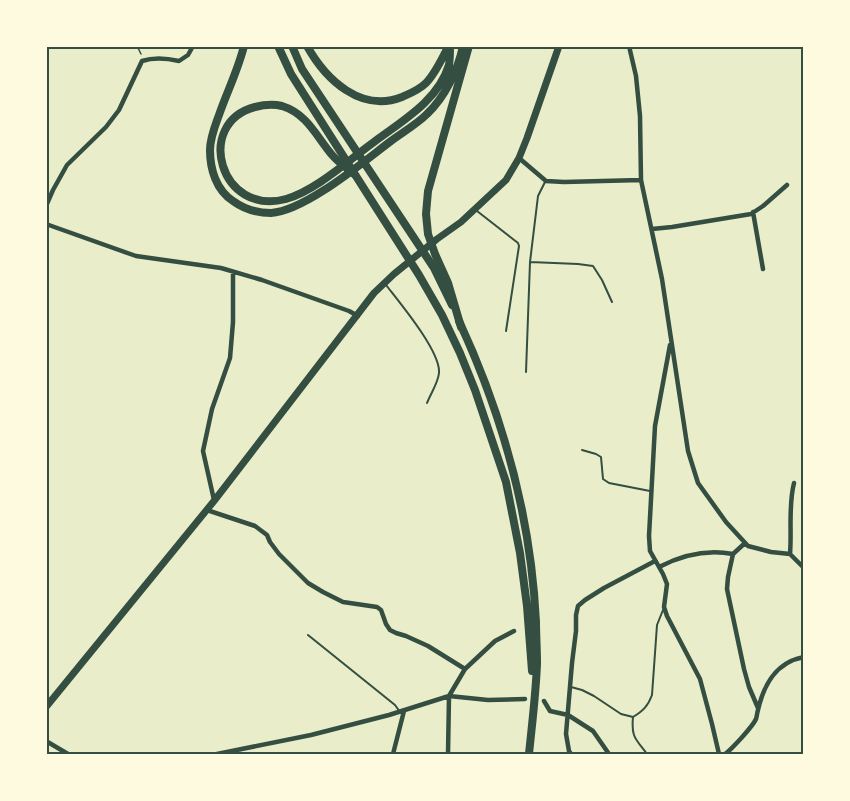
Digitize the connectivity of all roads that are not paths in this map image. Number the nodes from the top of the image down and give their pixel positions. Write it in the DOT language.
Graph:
graph roads {
  1 [pos="193,46"];
  2 [pos="244,46"];
  3 [pos="278,46"];
  4 [pos="292,46"];
  5 [pos="308,46"];
  6 [pos="449,46"];
  7 [pos="463,46"];
  8 [pos="468,46"];
  9 [pos="559,46"];
  10 [pos="629,46"];
  11 [pos="380,143"];
  12 [pos="519,158"];
  13 [pos="354,174"];
  14 [pos="641,180"];
  15 [pos="546,181"];
  16 [pos="787,185"];
  17 [pos="46,206"];
  18 [pos="475,210"];
  19 [pos="753,212"];
  20 [pos="46,224"];
  21 [pos="652,229"];
  22 [pos="530,262"];
  23 [pos="763,269"];
  24 [pos="233,272"];
  25 [pos="385,283"];
  26 [pos="612,302"];
  27 [pos="358,316"];
  28 [pos="462,327"];
  29 [pos="506,331"];
  30 [pos="671,341"];
  31 [pos="526,372"];
  32 [pos="427,403"];
  33 [pos="582,450"];
  34 [pos="794,483"];
  35 [pos="652,491"];
  36 [pos="214,501"];
  37 [pos="207,510"];
  38 [pos="745,543"];
  39 [pos="733,554"];
  40 [pos="790,554"];
  41 [pos="655,561"];
  42 [pos="658,567"];
  43 [pos="804,568"];
  44 [pos="664,607"];
  45 [pos="514,631"];
  46 [pos="308,635"];
  47 [pos="804,657"];
  48 [pos="465,669"];
  49 [pos="570,687"];
  50 [pos="449,696"];
  51 [pos="525,699"];
  52 [pos="544,701"];
  53 [pos="46,707"];
  54 [pos="758,708"];
  55 [pos="402,711"];
  56 [pos="568,715"];
  57 [pos="633,717"];
  58 [pos="532,721"];
  59 [pos="46,741"];
  60 [pos="68,754"];
  61 [pos="217,754"];
  62 [pos="393,754"];
  63 [pos="448,754"];
  64 [pos="529,754"];
  65 [pos="571,754"];
  66 [pos="609,754"];
  67 [pos="646,754"];
  68 [pos="719,754"];
  69 [pos="725,754"];
  1 -- 17 [label="street"];
  2 -- 11 [label="highway"];
  3 -- 13 [label="main road"];
  4 -- 28 [label="main road"];
  5 -- 6 [label="highway"];
  6 -- 11 [label="highway"];
  7 -- 11 [label="highway"];
  8 -- 28 [label="highway"];
  9 -- 12 [label="main road"];
  10 -- 14 [label="street"];
  11 -- 13 [label="highway"];
  12 -- 15 [label="street"];
  12 -- 18 [label="main road"];
  13 -- 58 [label="main road"];
  14 -- 15 [label="street"];
  14 -- 21 [label="street"];
  15 -- 22 [label="lane"];
  16 -- 19 [label="street"];
  18 -- 25 [label="main road"];
  18 -- 29 [label="lane"];
  19 -- 21 [label="street"];
  19 -- 23 [label="street"];
  20 -- 24 [label="street"];
  21 -- 30 [label="street"];
  22 -- 26 [label="lane"];
  22 -- 31 [label="lane"];
  24 -- 27 [label="street"];
  24 -- 36 [label="street"];
  25 -- 27 [label="main road"];
  25 -- 32 [label="lane"];
  27 -- 36 [label="main road"];
  28 -- 58 [label="main road"];
  30 -- 35 [label="street"];
  30 -- 38 [label="street"];
  33 -- 35 [label="lane"];
  34 -- 40 [label="street"];
  35 -- 41 [label="street"];
  36 -- 37 [label="main road"];
  37 -- 48 [label="street"];
  37 -- 53 [label="main road"];
  38 -- 39 [label="street"];
  38 -- 40 [label="street"];
  39 -- 42 [label="street"];
  39 -- 54 [label="street"];
  40 -- 43 [label="street"];
  41 -- 42 [label="street"];
  41 -- 49 [label="street"];
  42 -- 44 [label="street"];
  44 -- 57 [label="lane"];
  44 -- 68 [label="street"];
  45 -- 48 [label="street"];
  46 -- 55 [label="lane"];
  47 -- 54 [label="street"];
  48 -- 50 [label="street"];
  49 -- 56 [label="street"];
  49 -- 57 [label="lane"];
  50 -- 51 [label="street"];
  50 -- 55 [label="street"];
  50 -- 63 [label="street"];
  52 -- 56 [label="street"];
  54 -- 69 [label="street"];
  55 -- 61 [label="street"];
  55 -- 62 [label="street"];
  56 -- 65 [label="street"];
  56 -- 66 [label="street"];
  57 -- 67 [label="lane"];
  58 -- 64 [label="main road"];
  59 -- 60 [label="street"];
}
